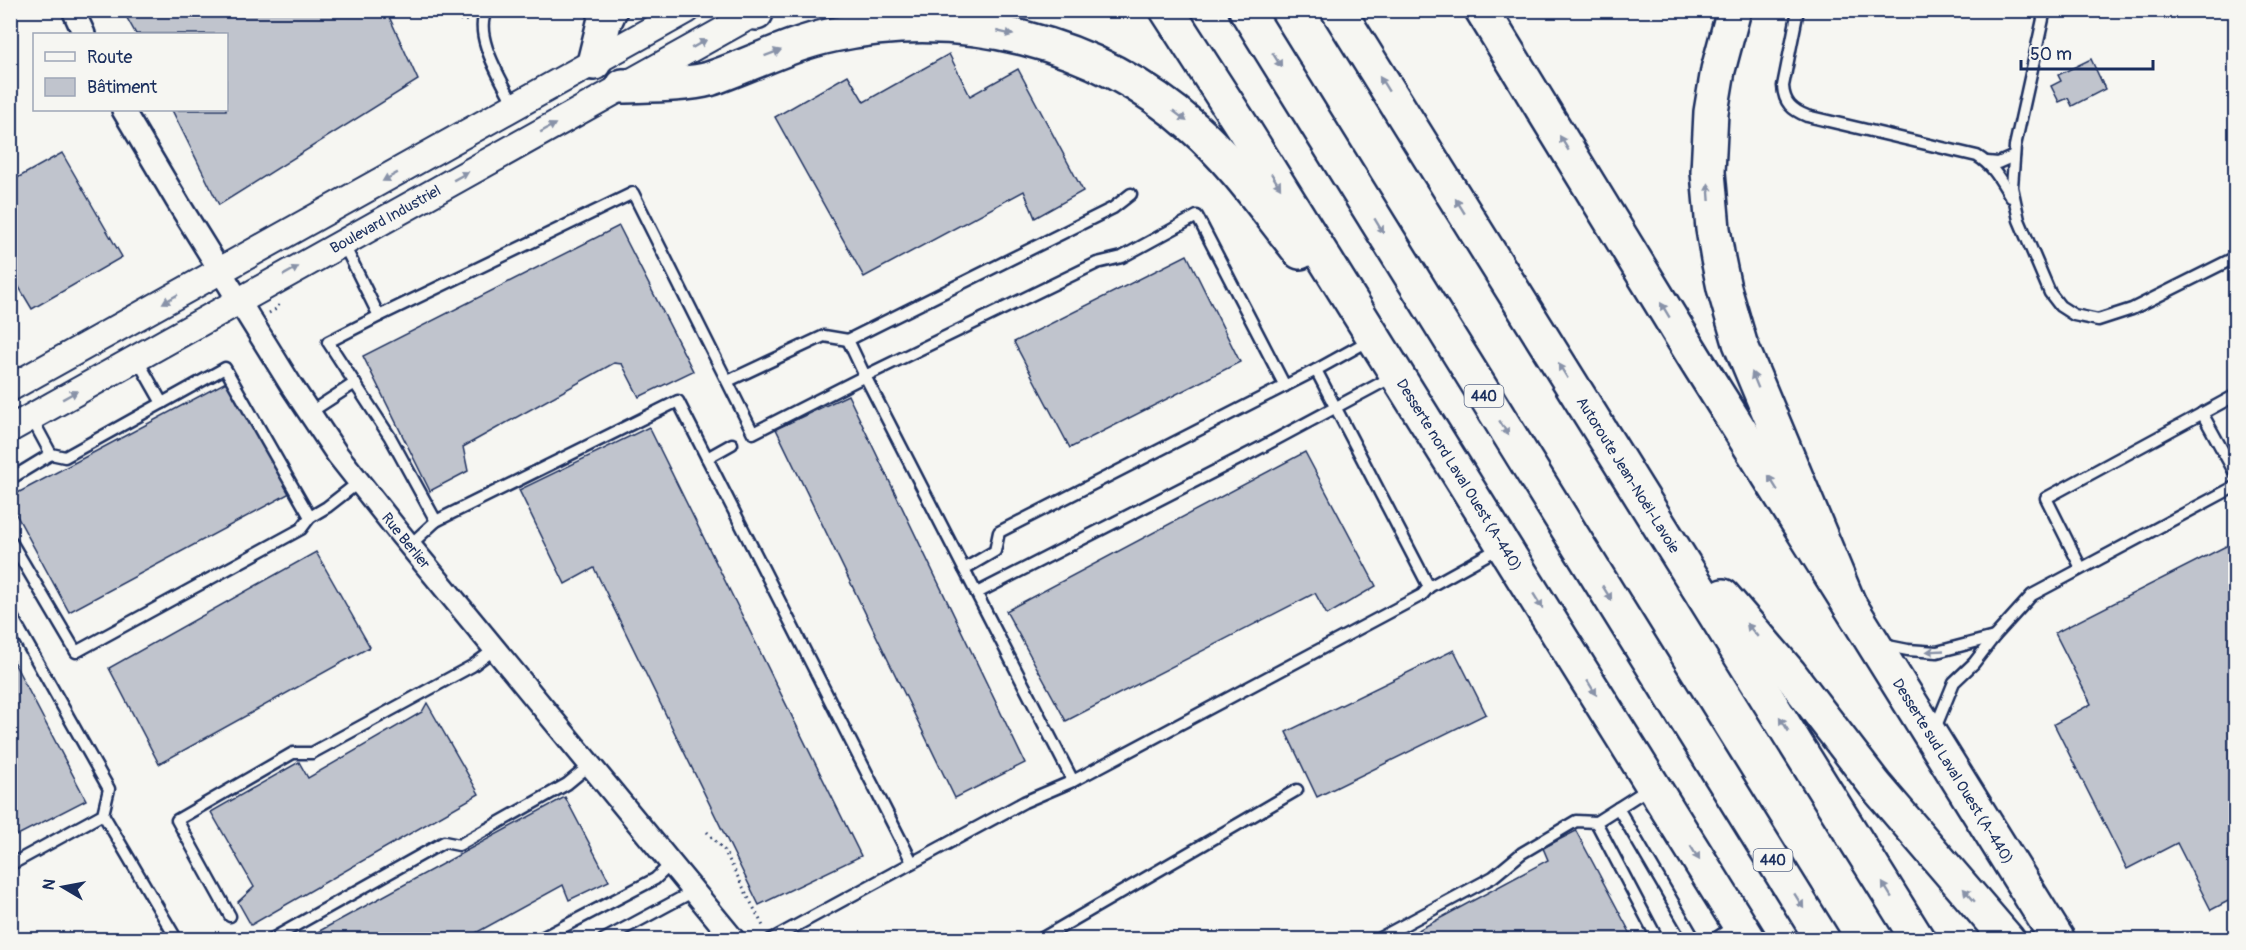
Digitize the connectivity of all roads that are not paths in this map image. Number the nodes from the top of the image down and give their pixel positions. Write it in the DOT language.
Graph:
graph roads {
  1 [pos="73,10"];
  2 [pos="487,10"];
  3 [pos="610,10"];
  4 [pos="687,10"];
  5 [pos="1167,10"];
  6 [pos="1246,10"];
  7 [pos="1338,10"];
  8 [pos="1482,10"];
  9 [pos="1734,10"];
  10 [pos="1798,10"];
  11 [pos="2045,10"];
  12 [pos="756,11"];
  13 [pos="84,33"];
  14 [pos="594,63"];
  15 [pos="623,86"];
  16 [pos="515,107"];
  17 [pos="124,111"];
  18 [pos="2014,156"];
  19 [pos="1987,162"];
  20 [pos="1131,194"];
  21 [pos="2014,203"];
  22 [pos="343,242"];
  23 [pos="2235,257"];
  24 [pos="221,271"];
  25 [pos="241,301"];
  26 [pos="379,316"];
  27 [pos="848,340"];
  28 [pos="1382,352"];
  29 [pos="136,358"];
  30 [pos="1316,370"];
  31 [pos="866,376"];
  32 [pos="728,381"];
  33 [pos="355,383"];
  34 [pos="1286,386"];
  35 [pos="10,388"];
  36 [pos="2235,395"];
  37 [pos="162,403"];
  38 [pos="1335,408"];
  39 [pos="309,413"];
  40 [pos="2202,413"];
  41 [pos="21,423"];
  42 [pos="732,444"];
  43 [pos="51,454"];
  44 [pos="707,458"];
  45 [pos="2235,475"];
  46 [pos="10,479"];
  47 [pos="359,482"];
  48 [pos="2235,486"];
  49 [pos="1650,510"];
  50 [pos="310,517"];
  51 [pos="436,521"];
  52 [pos="10,540"];
  53 [pos="410,545"];
  54 [pos="1504,546"];
  55 [pos="2081,568"];
  56 [pos="964,569"];
  57 [pos="1429,587"];
  58 [pos="977,593"];
  59 [pos="1849,604"];
  60 [pos="10,613"];
  61 [pos="1994,637"];
  62 [pos="1874,644"];
  63 [pos="495,649"];
  64 [pos="1932,737"];
  65 [pos="590,765"];
  66 [pos="1072,782"];
  67 [pos="1653,786"];
  68 [pos="1297,790"];
  69 [pos="1618,808"];
  70 [pos="103,814"];
  71 [pos="1596,822"];
  72 [pos="912,862"];
  73 [pos="671,864"];
  74 [pos="10,865"];
  75 [pos="694,891"];
  76 [pos="230,916"];
  77 [pos="1734,934"];
  78 [pos="2235,935"];
  79 [pos="177,939"];
  80 [pos="270,939"];
  81 [pos="538,939"];
  82 [pos="603,939"];
  83 [pos="734,939"];
  84 [pos="770,939"];
  85 [pos="1039,939"];
  86 [pos="1376,939"];
  87 [pos="1658,939"];
  88 [pos="1695,939"];
  89 [pos="1823,939"];
  90 [pos="1918,939"];
  91 [pos="2008,939"];
  92 [pos="2058,939"];
  93 [pos="2227,939"];
  1 -- 13 [label="street"];
  2 -- 16 [label="lane"];
  3 -- 14 [label="main road"];
  4 -- 14 [label="street"];
  5 -- 28 [label="main road, Desserte nord Laval Ouest (A-440), one-way"];
  6 -- 89 [label="main road, 440, one-way"];
  49 -- 7 [label="main road, Autoroute Jean-Noël-Lavoie, one-way"];
  59 -- 8 [label="main road, one-way"];
  59 -- 9 [label="main road, one-way"];
  10 -- 19 [label="lane"];
  11 -- 18 [label="lane"];
  15 -- 12 [label="street, Boulevard Industriel, one-way"];
  14 -- 16 [label="street"];
  22 -- 15 [label="street, Boulevard Industriel, one-way"];
  15 -- 28 [label="main road, one-way"];
  16 -- 24 [label="street, one-way"];
  17 -- 24 [label="street, Rue Berlier"];
  18 -- 19 [label="lane"];
  18 -- 21 [label="lane"];
  19 -- 21 [label="lane"];
  20 -- 27 [label="lane"];
  21 -- 23 [label="lane"];
  25 -- 22 [label="street, Boulevard Industriel, one-way"];
  22 -- 26 [label="lane"];
  24 -- 25 [label="street, Rue Berlier"];
  24 -- 35 [label="street, one-way"];
  25 -- 29 [label="street, Boulevard Industriel"];
  25 -- 39 [label="street, Rue Berlier"];
  26 -- 32 [label="lane"];
  26 -- 33 [label="lane"];
  27 -- 31 [label="lane"];
  27 -- 32 [label="lane"];
  28 -- 30 [label="lane"];
  28 -- 38 [label="lane"];
  28 -- 54 [label="main road, Desserte nord Laval Ouest (A-440)"];
  29 -- 37 [label="lane"];
  41 -- 29 [label="street, Boulevard Industriel, one-way"];
  30 -- 34 [label="lane"];
  30 -- 38 [label="lane"];
  31 -- 32 [label="lane"];
  31 -- 34 [label="lane"];
  31 -- 56 [label="lane"];
  33 -- 39 [label="lane"];
  33 -- 51 [label="lane"];
  34 -- 56 [label="lane"];
  36 -- 40 [label="lane"];
  37 -- 43 [label="lane"];
  37 -- 50 [label="lane"];
  38 -- 57 [label="lane"];
  38 -- 58 [label="lane"];
  39 -- 47 [label="street, Rue Berlier"];
  40 -- 45 [label="lane"];
  40 -- 55 [label="lane"];
  41 -- 43 [label="lane"];
  42 -- 44 [label="lane"];
  43 -- 46 [label="lane"];
  44 -- 51 [label="lane"];
  44 -- 72 [label="lane"];
  47 -- 50 [label="lane"];
  47 -- 53 [label="street, Rue Berlier"];
  48 -- 55 [label="lane"];
  90 -- 49 [label="main road, Autoroute Jean-Noël-Lavoie, one-way"];
  91 -- 49 [label="main road, one-way"];
  50 -- 52 [label="lane"];
  51 -- 53 [label="lane"];
  53 -- 63 [label="street, Rue Berlier"];
  54 -- 57 [label="lane"];
  54 -- 67 [label="main road, Desserte nord Laval Ouest (A-440), one-way"];
  55 -- 61 [label="lane"];
  56 -- 58 [label="lane"];
  57 -- 66 [label="lane"];
  58 -- 66 [label="lane"];
  59 -- 62 [label="main road, Desserte sud Laval Ouest (A-440)"];
  60 -- 70 [label="lane"];
  61 -- 62 [label="lane, one-way"];
  61 -- 64 [label="lane"];
  62 -- 64 [label="main road, Desserte sud Laval Ouest (A-440)"];
  63 -- 65 [label="street, Rue Berlier"];
  63 -- 76 [label="lane"];
  64 -- 92 [label="main road, Desserte sud Laval Ouest (A-440)"];
  65 -- 73 [label="street, Rue Berlier"];
  65 -- 80 [label="lane"];
  66 -- 72 [label="lane"];
  67 -- 69 [label="lane"];
  67 -- 77 [label="main road, Desserte nord Laval Ouest (A-440), one-way"];
  68 -- 85 [label="lane"];
  69 -- 71 [label="lane"];
  69 -- 88 [label="lane"];
  70 -- 74 [label="lane"];
  70 -- 79 [label="lane"];
  71 -- 86 [label="lane"];
  71 -- 87 [label="lane"];
  72 -- 84 [label="lane"];
  73 -- 75 [label="street, Rue Berlier"];
  73 -- 81 [label="lane"];
  75 -- 82 [label="lane"];
  75 -- 83 [label="street, Rue Berlier"];
  78 -- 93 [label="lane"];
}
